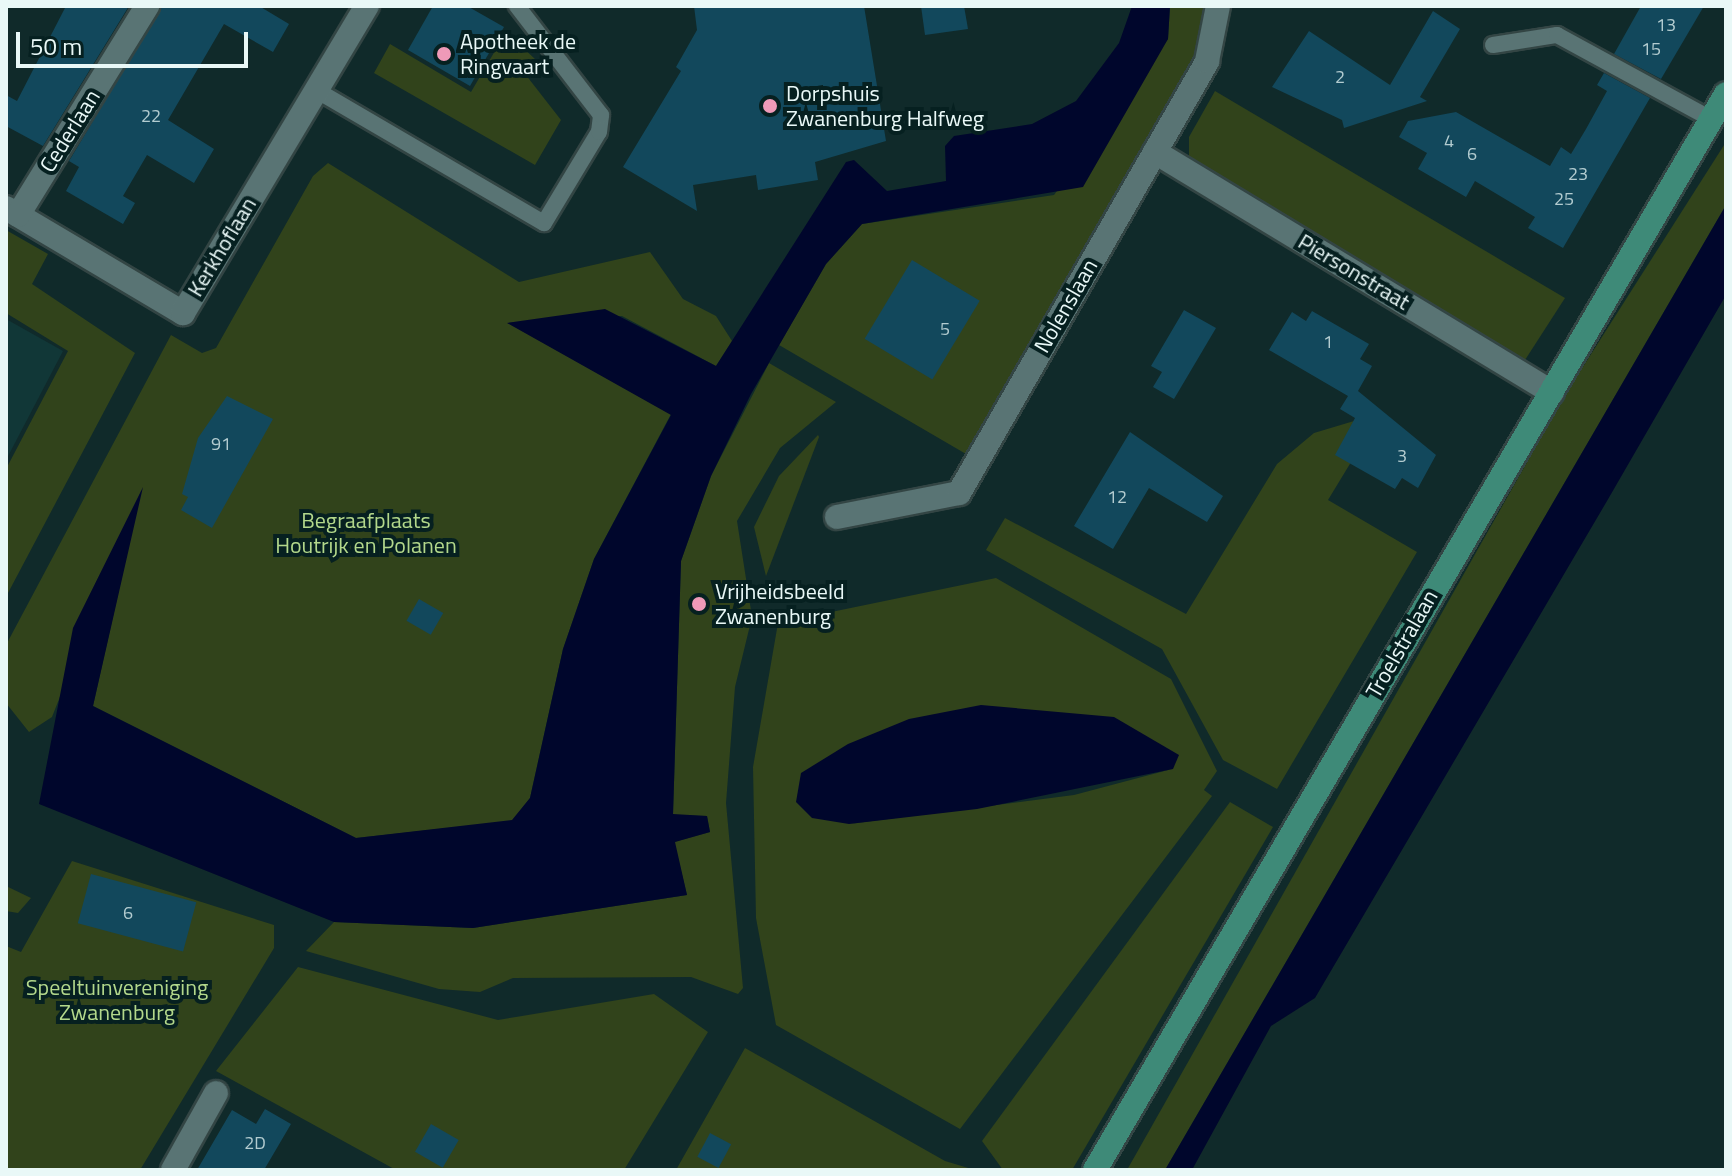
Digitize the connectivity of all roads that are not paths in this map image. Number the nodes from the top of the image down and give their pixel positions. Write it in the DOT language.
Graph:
graph roads {
  1 [pos="147,6"];
  2 [pos="367,6"];
  3 [pos="517,6"];
  4 [pos="1218,6"];
  5 [pos="1493,45"];
  6 [pos="316,90"];
  7 [pos="1726,94"];
  8 [pos="1711,119"];
  9 [pos="1155,152"];
  10 [pos="12,211"];
  11 [pos="1552,392"];
  12 [pos="837,517"];
  13 [pos="216,1093"];
  14 [pos="173,1170"];
  15 [pos="1095,1170"];
  1 -- 10 [label="street, Cederlaan"];
  2 -- 6 [label="street, Kerkhoflaan"];
  3 -- 6 [label="lane"];
  4 -- 9 [label="street, Nolenslaan"];
  5 -- 8 [label="lane"];
  6 -- 10 [label="street, Kerkhoflaan"];
  7 -- 8 [label="street, Troelstralaan"];
  8 -- 11 [label="street, Troelstralaan"];
  9 -- 11 [label="street, Piersonstraat"];
  9 -- 12 [label="street, Nolenslaan"];
  11 -- 15 [label="street, Troelstralaan"];
  13 -- 14 [label="street"];
}
